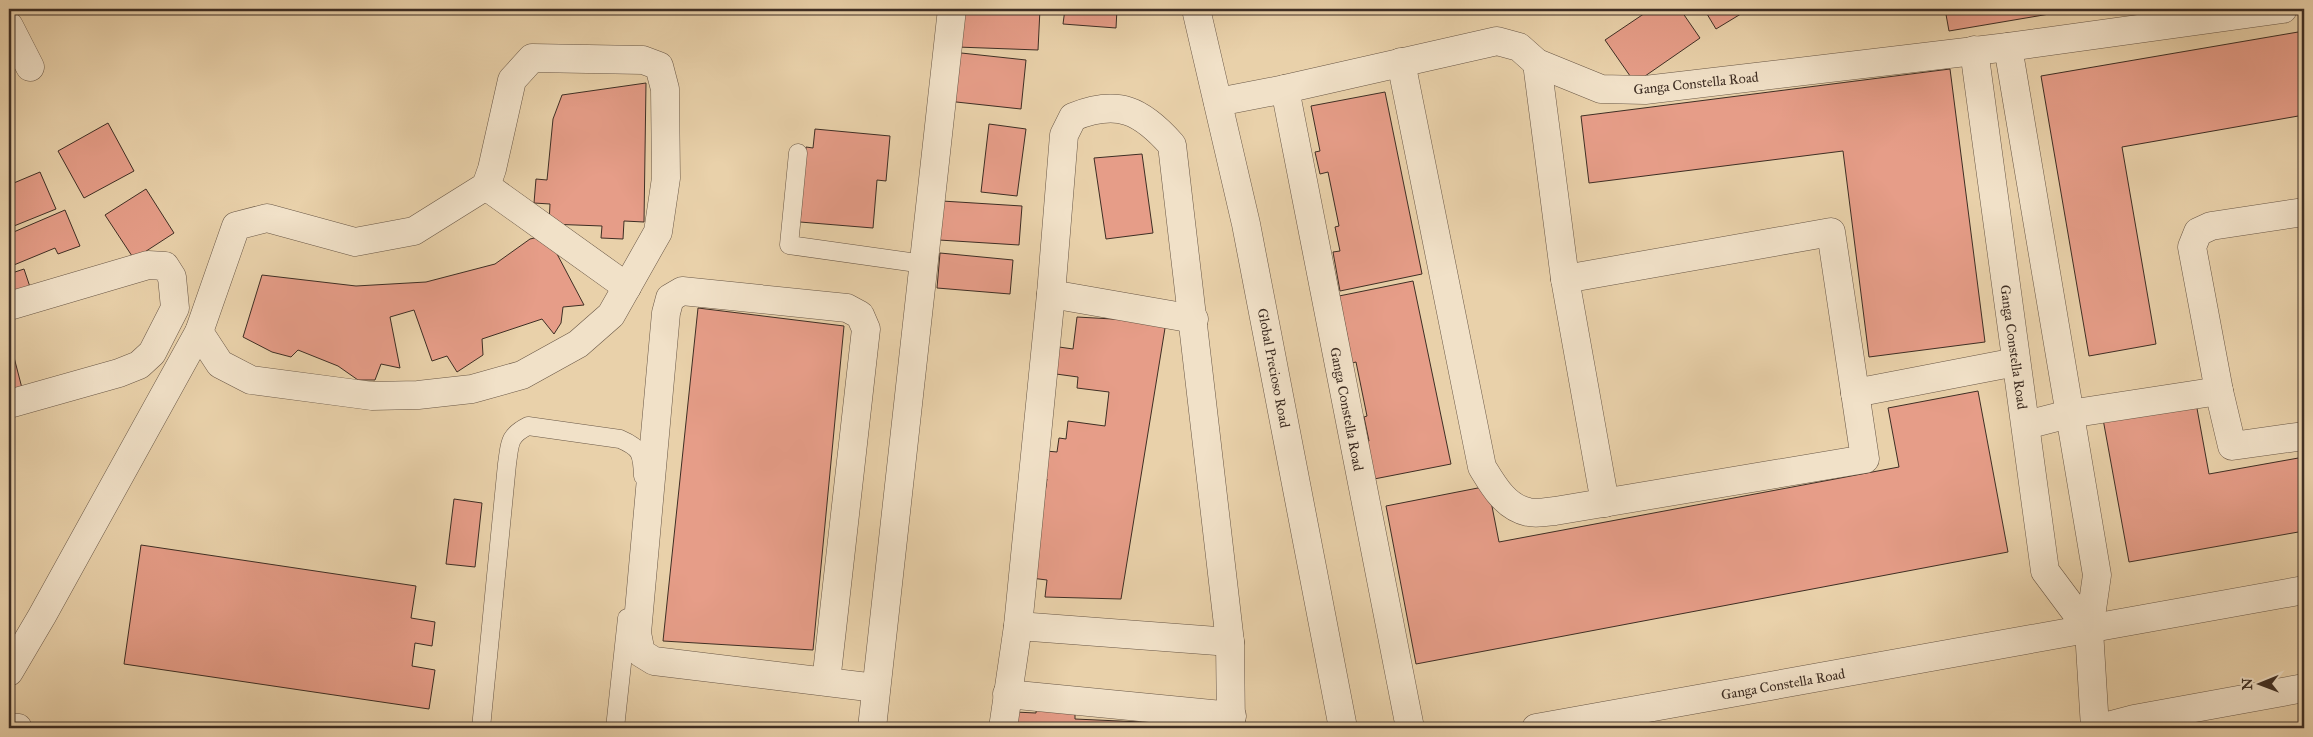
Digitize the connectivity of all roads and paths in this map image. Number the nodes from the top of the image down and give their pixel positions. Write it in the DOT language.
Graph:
graph roads {
  1 [pos="952,9"];
  2 [pos="1196,9"];
  3 [pos="2283,9"];
  4 [pos="9,26"];
  5 [pos="2008,47"];
  6 [pos="1974,50"];
  7 [pos="1401,62"];
  8 [pos="1538,63"];
  9 [pos="30,67"];
  10 [pos="1285,89"];
  11 [pos="1218,102"];
  12 [pos="798,153"];
  13 [pos="486,186"];
  14 [pos="2304,212"];
  15 [pos="924,264"];
  16 [pos="1565,279"];
  17 [pos="627,287"];
  18 [pos="1051,294"];
  19 [pos="9,306"];
  20 [pos="1194,319"];
  21 [pos="199,332"];
  22 [pos="2016,362"];
  23 [pos="2219,391"];
  24 [pos="1855,392"];
  25 [pos="9,404"];
  26 [pos="2070,414"];
  27 [pos="2026,425"];
  28 [pos="2304,436"];
  29 [pos="1605,502"];
  30 [pos="2304,590"];
  31 [pos="1018,626"];
  32 [pos="2089,630"];
  33 [pos="1230,642"];
  34 [pos="9,672"];
  35 [pos="826,682"];
  36 [pos="876,688"];
  37 [pos="2304,688"];
  38 [pos="1007,694"];
  39 [pos="1232,722"];
  40 [pos="9,726"];
  41 [pos="18,728"];
  42 [pos="481,728"];
  43 [pos="615,728"];
  44 [pos="872,728"];
  45 [pos="1003,728"];
  46 [pos="1343,728"];
  47 [pos="1410,728"];
  48 [pos="1536,728"];
  49 [pos="2095,728"];
  50 [pos="2100,728"];
  1 -- 15 [label="street"];
  2 -- 11 [label="street, Global Precioso Road"];
  3 -- 5 [label="street, Ganga Constella Road"];
  4 -- 9 [label="street"];
  5 -- 6 [label="street, Ganga Constella Road"];
  5 -- 26 [label="street"];
  6 -- 8 [label="street, Ganga Constella Road"];
  6 -- 22 [label="street, Ganga Constella Road"];
  7 -- 8 [label="street, Ganga Constella Road"];
  7 -- 10 [label="street, Ganga Constella Road"];
  7 -- 29 [label="street"];
  8 -- 16 [label="street"];
  10 -- 11 [label="street, Ganga Constella Road"];
  10 -- 47 [label="street, Ganga Constella Road"];
  11 -- 46 [label="street, Global Precioso Road"];
  12 -- 15 [label="lane"];
  13 -- 17 [label="street"];
  13 -- 17 [label="street"];
  13 -- 21 [label="street"];
  14 -- 23 [label="street"];
  15 -- 36 [label="street"];
  16 -- 24 [label="street"];
  16 -- 29 [label="street"];
  17 -- 21 [label="street"];
  18 -- 20 [label="street"];
  18 -- 20 [label="street"];
  18 -- 31 [label="street"];
  19 -- 25 [label="street"];
  20 -- 33 [label="street"];
  21 -- 34 [label="street"];
  22 -- 24 [label="street"];
  22 -- 27 [label="street, Ganga Constella Road"];
  23 -- 26 [label="street"];
  23 -- 28 [label="street"];
  24 -- 29 [label="street"];
  26 -- 27 [label="street"];
  26 -- 32 [label="street"];
  27 -- 32 [label="street, Ganga Constella Road"];
  30 -- 32 [label="street, Ganga Constella Road"];
  31 -- 33 [label="street"];
  31 -- 38 [label="street"];
  32 -- 48 [label="street, Ganga Constella Road"];
  32 -- 49 [label="street"];
  33 -- 39 [label="street"];
  35 -- 35 [label="street"];
  35 -- 36 [label="street"];
  36 -- 44 [label="street"];
  37 -- 50 [label="street"];
  38 -- 39 [label="street"];
  38 -- 45 [label="street"];
  40 -- 41 [label="street"];
  42 -- 43 [label="lane"];
}
